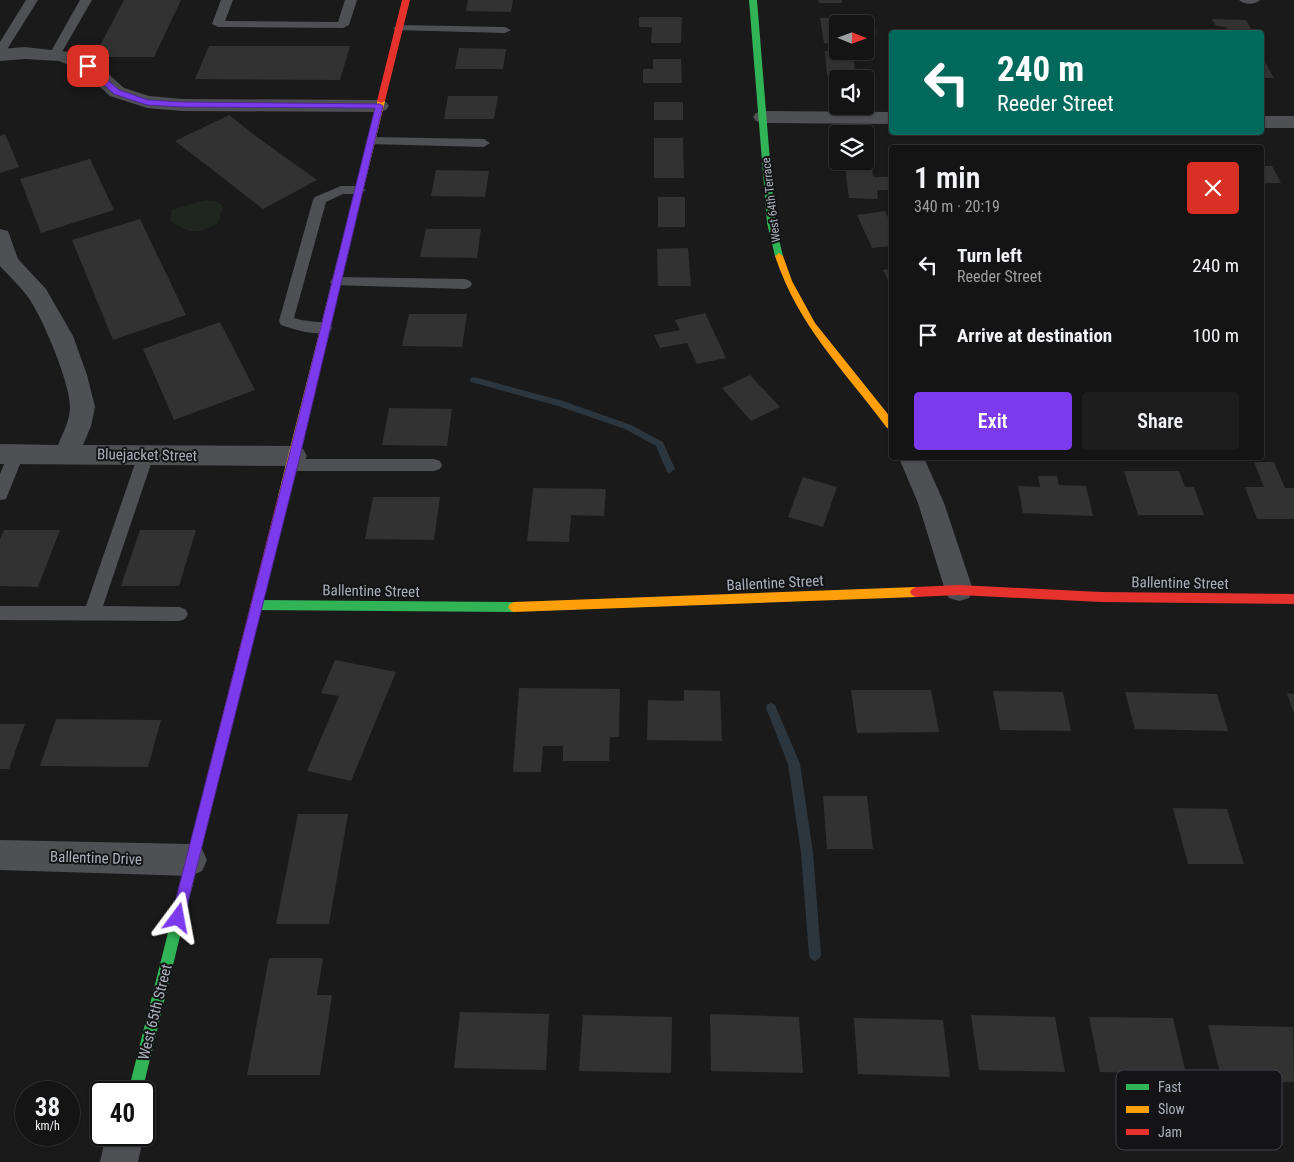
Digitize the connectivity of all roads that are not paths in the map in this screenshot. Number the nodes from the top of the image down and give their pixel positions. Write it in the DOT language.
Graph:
graph roads {
  1 [pos="32,0"];
  2 [pos="86,0"];
  3 [pos="227,0"];
  4 [pos="351,0"];
  5 [pos="406,0"];
  6 [pos="753,0"];
  7 [pos="1245,0"];
  8 [pos="1254,0"];
  9 [pos="399,28"];
  10 [pos="505,30"];
  11 [pos="0,51"];
  12 [pos="0,55"];
  13 [pos="55,55"];
  14 [pos="380,106"];
  15 [pos="763,117"];
  16 [pos="889,118"];
  17 [pos="1264,122"];
  18 [pos="1294,122"];
  19 [pos="372,141"];
  20 [pos="484,142"];
  21 [pos="360,190"];
  22 [pos="0,236"];
  23 [pos="337,282"];
  24 [pos="465,284"];
  25 [pos="325,328"];
  26 [pos="889,422"];
  27 [pos="8,454"];
  28 [pos="66,454"];
  29 [pos="146,455"];
  30 [pos="912,460"];
  31 [pos="293,461"];
  32 [pos="434,465"];
  33 [pos="0,494"];
  34 [pos="959,590"];
  35 [pos="1294,599"];
  36 [pos="256,605"];
  37 [pos="0,613"];
  38 [pos="92,613"];
  39 [pos="180,614"];
  40 [pos="0,855"];
  41 [pos="192,860"];
  42 [pos="138,1081"];
  43 [pos="123,1146"];
  44 [pos="119,1162"];
  1 -- 11 [label="lane"];
  2 -- 13 [label="lane"];
  3 -- 4 [label="lane"];
  5 -- 9 [label="street, West 65th Street"];
  6 -- 15 [label="street, West 64th Terrace"];
  7 -- 8 [label="lane"];
  9 -- 10 [label="lane"];
  9 -- 14 [label="street, West 65th Street"];
  12 -- 13 [label="street"];
  13 -- 14 [label="street"];
  14 -- 19 [label="street, West 65th Street"];
  15 -- 16 [label="street"];
  15 -- 26 [label="street, West 64th Terrace"];
  17 -- 18 [label="street"];
  19 -- 20 [label="lane"];
  19 -- 21 [label="street, West 65th Street"];
  21 -- 23 [label="street, West 65th Street"];
  21 -- 25 [label="lane"];
  22 -- 28 [label="street"];
  23 -- 24 [label="lane"];
  23 -- 25 [label="street, West 65th Street"];
  25 -- 31 [label="street, West 65th Street"];
  27 -- 28 [label="street, Bluejacket Street"];
  27 -- 33 [label="lane"];
  28 -- 29 [label="street, Bluejacket Street"];
  29 -- 31 [label="street, Bluejacket Street"];
  29 -- 38 [label="lane"];
  30 -- 34 [label="street"];
  31 -- 32 [label="lane"];
  31 -- 36 [label="street, West 65th Street"];
  34 -- 35 [label="street, Ballentine Street"];
  34 -- 36 [label="street, Ballentine Street"];
  36 -- 41 [label="street, West 65th Street"];
  37 -- 38 [label="lane"];
  38 -- 39 [label="lane"];
  40 -- 41 [label="street, Ballentine Drive"];
  41 -- 42 [label="street, West 65th Street"];
  43 -- 44 [label="street"];
}
